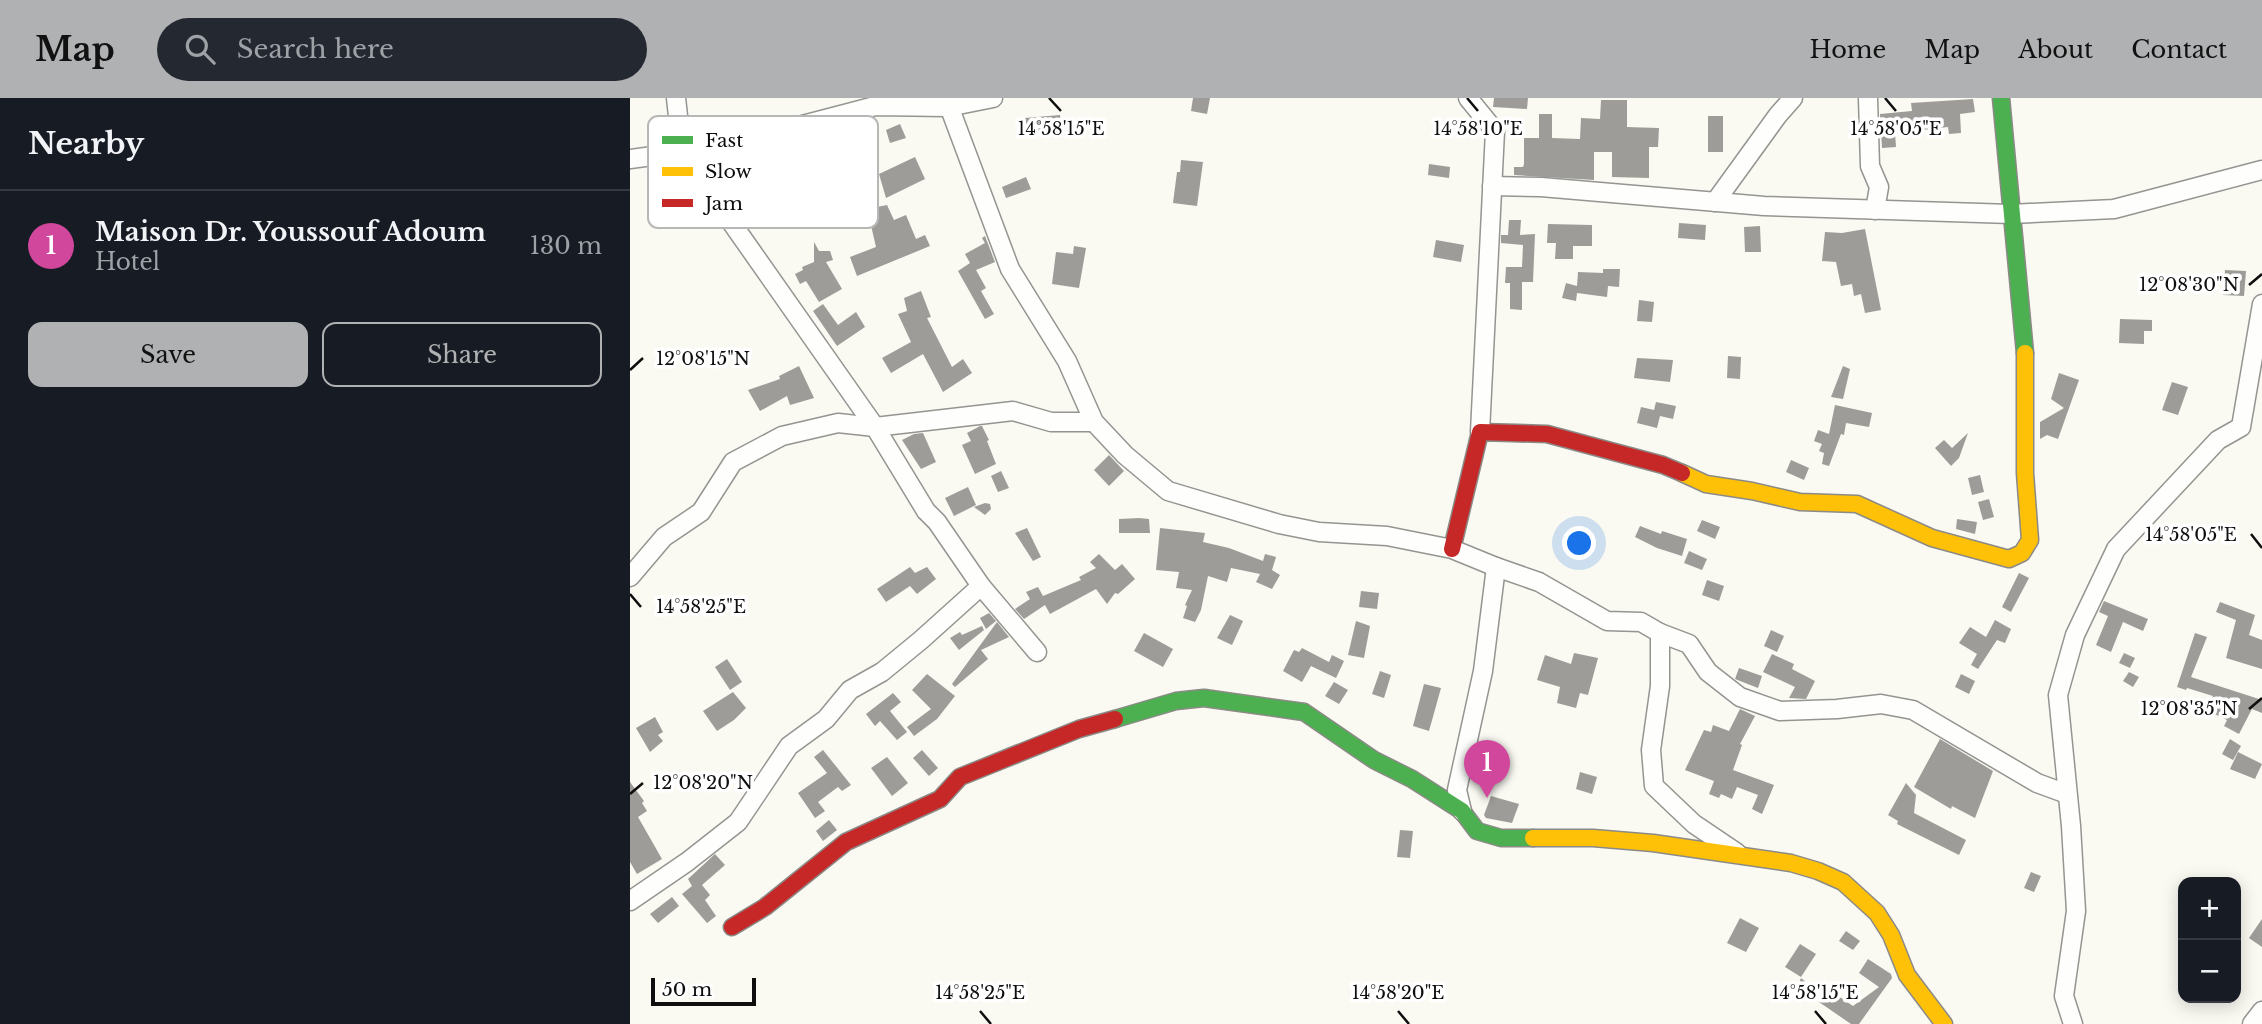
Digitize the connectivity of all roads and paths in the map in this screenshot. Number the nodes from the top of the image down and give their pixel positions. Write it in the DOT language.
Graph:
graph roads {
  1 [pos="676,98"];
  2 [pos="993,98"];
  3 [pos="1468,98"];
  4 [pos="1793,98"];
  5 [pos="1868,98"];
  6 [pos="2001,98"];
  7 [pos="947,102"];
  8 [pos="678,116"];
  9 [pos="837,116"];
  10 [pos="648,157"];
  11 [pos="630,159"];
  12 [pos="2262,170"];
  13 [pos="1492,186"];
  14 [pos="1715,202"];
  15 [pos="1875,210"];
  16 [pos="2011,214"];
  17 [pos="735,228"];
  18 [pos="2262,304"];
  19 [pos="1094,422"];
  20 [pos="875,427"];
  21 [pos="1480,432"];
  22 [pos="1452,549"];
  23 [pos="1496,568"];
  24 [pos="630,577"];
  25 [pos="981,586"];
  26 [pos="1660,633"];
  27 [pos="1037,652"];
  28 [pos="2067,794"];
  29 [pos="1462,811"];
  30 [pos="1740,855"];
  31 [pos="630,901"];
  32 [pos="732,927"];
  33 [pos="2262,1011"];
  34 [pos="1944,1024"];
  35 [pos="2073,1024"];
  36 [pos="2252,1024"];
  1 -- 8 [label="street"];
  2 -- 7 [label="street"];
  3 -- 13 [label="street"];
  4 -- 14 [label="street"];
  5 -- 15 [label="street"];
  6 -- 16 [label="street"];
  7 -- 9 [label="street"];
  7 -- 19 [label="street"];
  10 -- 11 [label="street"];
  12 -- 16 [label="street"];
  13 -- 14 [label="street"];
  13 -- 21 [label="street"];
  14 -- 15 [label="street"];
  15 -- 16 [label="street"];
  16 -- 21 [label="street"];
  17 -- 20 [label="street"];
  18 -- 28 [label="street"];
  19 -- 20 [label="street"];
  19 -- 22 [label="street"];
  20 -- 24 [label="street"];
  20 -- 25 [label="street"];
  21 -- 22 [label="street"];
  22 -- 23 [label="street"];
  23 -- 26 [label="street"];
  23 -- 29 [label="street"];
  25 -- 27 [label="street"];
  25 -- 31 [label="street"];
  26 -- 28 [label="street"];
  26 -- 30 [label="street"];
  28 -- 35 [label="street"];
  29 -- 30 [label="street"];
  29 -- 32 [label="street"];
  30 -- 34 [label="street"];
  33 -- 36 [label="street"];
}
